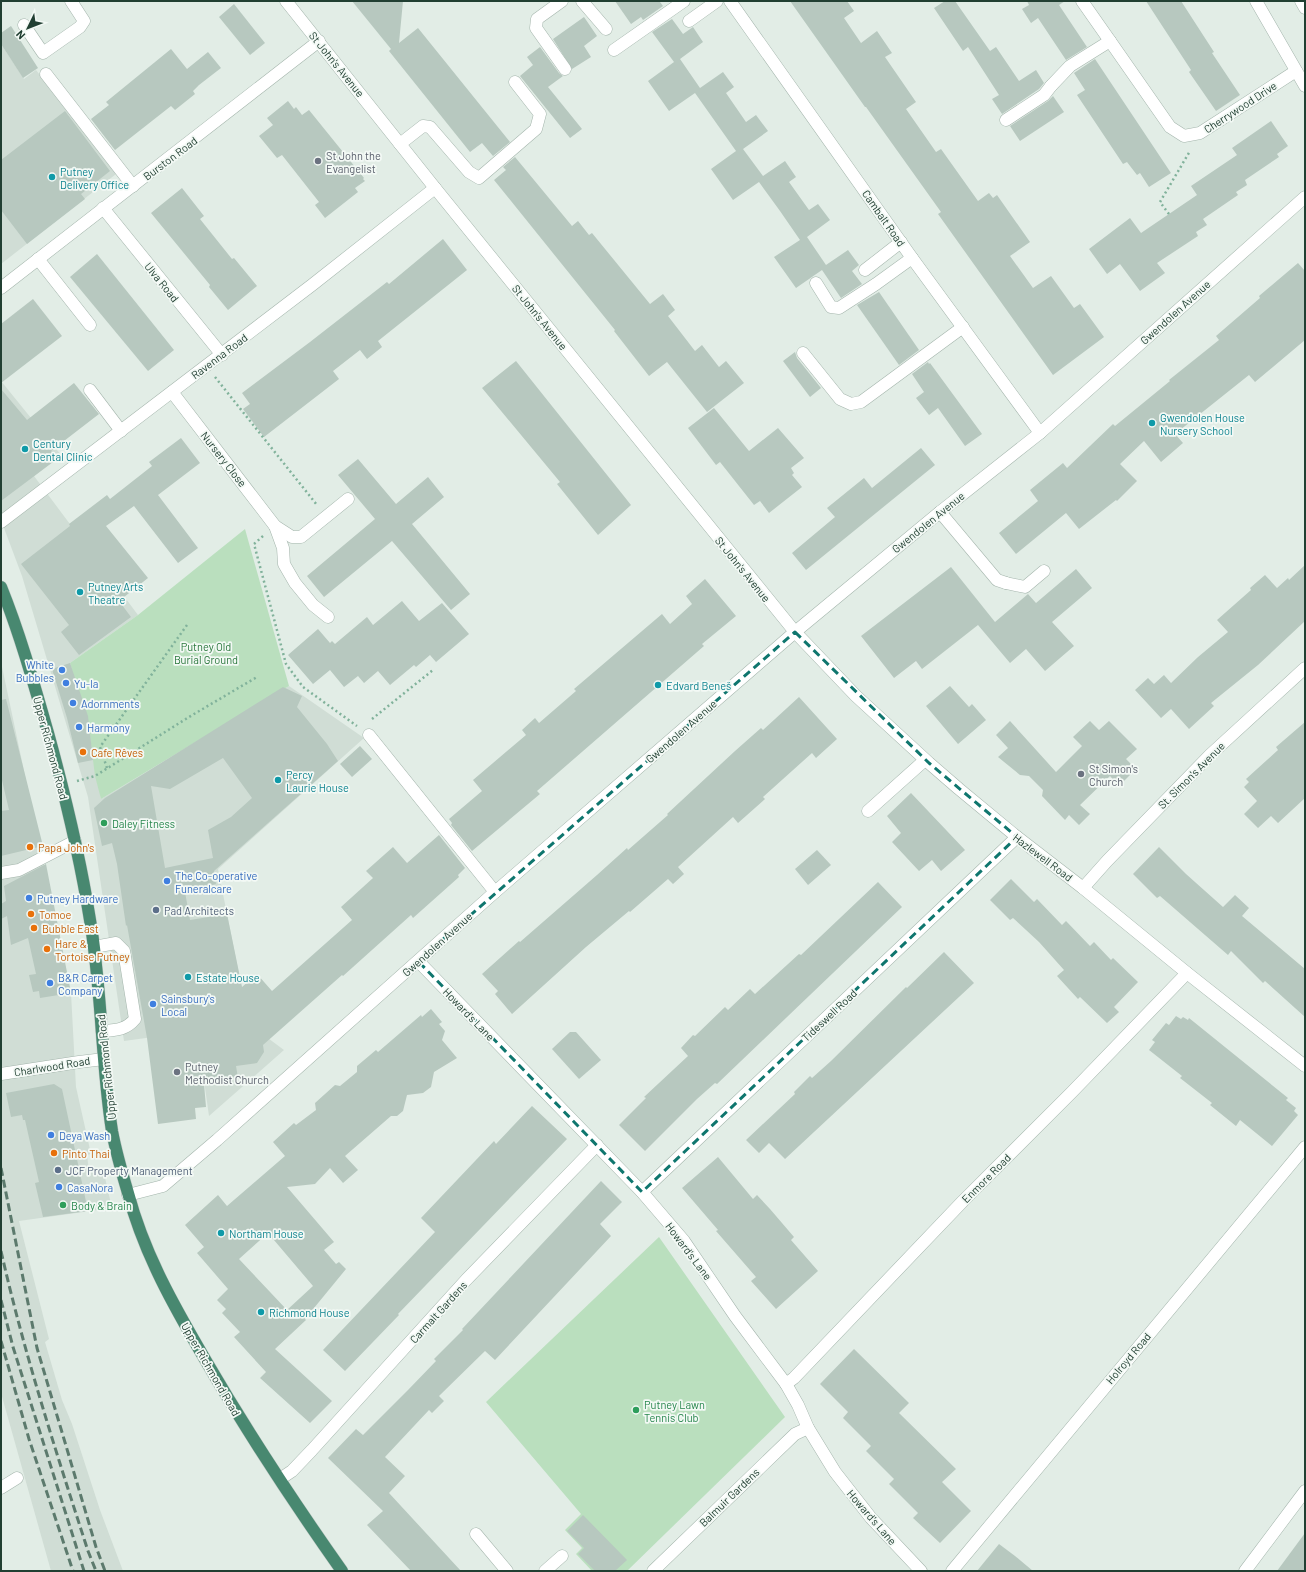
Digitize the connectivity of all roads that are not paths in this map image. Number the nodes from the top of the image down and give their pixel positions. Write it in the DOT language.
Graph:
graph roads {
  1 [pos="71,1"];
  2 [pos="286,1"];
  3 [pos="562,1"];
  4 [pos="582,1"];
  5 [pos="684,1"];
  6 [pos="717,1"];
  7 [pos="731,1"];
  8 [pos="1082,1"];
  9 [pos="1256,1"];
  10 [pos="1301,1"];
  11 [pos="1305,8"];
  12 [pos="690,21"];
  13 [pos="24,25"];
  14 [pos="606,29"];
  15 [pos="319,41"];
  16 [pos="1110,41"];
  17 [pos="614,50"];
  18 [pos="565,69"];
  19 [pos="1296,71"];
  20 [pos="46,74"];
  21 [pos="515,82"];
  22 [pos="1305,86"];
  23 [pos="1006,120"];
  24 [pos="400,144"];
  25 [pos="133,186"];
  26 [pos="435,188"];
  27 [pos="1305,197"];
  28 [pos="103,208"];
  29 [pos="901,242"];
  30 [pos="912,258"];
  31 [pos="38,259"];
  32 [pos="865,270"];
  33 [pos="816,283"];
  34 [pos="1,288"];
  35 [pos="90,325"];
  36 [pos="963,328"];
  37 [pos="803,353"];
  38 [pos="222,355"];
  39 [pos="90,390"];
  40 [pos="172,392"];
  41 [pos="121,431"];
  42 [pos="1040,433"];
  43 [pos="348,499"];
  44 [pos="940,512"];
  45 [pos="1,522"];
  46 [pos="276,526"];
  47 [pos="1044,571"];
  48 [pos="1,587"];
  49 [pos="328,617"];
  50 [pos="794,632"];
  51 [pos="1305,668"];
  52 [pos="365,732"];
  53 [pos="926,760"];
  54 [pos="868,811"];
  55 [pos="1017,837"];
  56 [pos="75,841"];
  57 [pos="1,873"];
  58 [pos="1083,888"];
  59 [pos="495,892"];
  60 [pos="94,947"];
  61 [pos="418,961"];
  62 [pos="1186,973"];
  63 [pos="102,1031"];
  64 [pos="104,1059"];
  65 [pos="1305,1066"];
  66 [pos="1,1074"];
  67 [pos="597,1145"];
  68 [pos="1305,1147"];
  69 [pos="642,1192"];
  70 [pos="128,1195"];
  71 [pos="786,1384"];
  72 [pos="808,1428"];
  73 [pos="17,1478"];
  74 [pos="280,1479"];
  75 [pos="1,1488"];
  76 [pos="1305,1490"];
  77 [pos="476,1534"];
  78 [pos="562,1556"];
  79 [pos="342,1571"];
  80 [pos="507,1571"];
  81 [pos="545,1571"];
  82 [pos="653,1571"];
  83 [pos="921,1571"];
  84 [pos="952,1571"];
  85 [pos="1245,1571"];
  1 -- 13 [label="street"];
  2 -- 15 [label="street, St John's Avenue"];
  3 -- 18 [label="street"];
  4 -- 14 [label="street"];
  5 -- 17 [label="street"];
  6 -- 12 [label="street"];
  7 -- 29 [label="street, Cambalt Road"];
  8 -- 16 [label="street, Cherrywood Drive"];
  9 -- 19 [label="street"];
  10 -- 11 [label="street"];
  15 -- 24 [label="street, St John's Avenue"];
  15 -- 25 [label="street, Burston Road"];
  16 -- 19 [label="street, Cherrywood Drive"];
  16 -- 23 [label="street"];
  19 -- 22 [label="street"];
  20 -- 25 [label="street"];
  21 -- 24 [label="street"];
  24 -- 26 [label="street, St John's Avenue"];
  25 -- 28 [label="street, Burston Road"];
  26 -- 38 [label="street, Ravenna Road"];
  26 -- 50 [label="street, St John's Avenue"];
  27 -- 42 [label="street, Gwendolen Avenue"];
  28 -- 31 [label="street, Burston Road"];
  28 -- 38 [label="street, Ulva Road"];
  29 -- 30 [label="street, Cambalt Road"];
  29 -- 32 [label="street"];
  30 -- 33 [label="street"];
  30 -- 36 [label="street, Cambalt Road"];
  31 -- 34 [label="street, Burston Road"];
  31 -- 35 [label="street"];
  36 -- 37 [label="street"];
  36 -- 42 [label="street, Cambalt Road"];
  38 -- 40 [label="street, Ravenna Road"];
  39 -- 41 [label="street"];
  40 -- 41 [label="street, Ravenna Road"];
  40 -- 46 [label="street, Nursery Close"];
  41 -- 45 [label="street, Ravenna Road"];
  42 -- 44 [label="street, Gwendolen Avenue"];
  43 -- 46 [label="street, Nursery Close"];
  44 -- 47 [label="street"];
  44 -- 50 [label="street, Gwendolen Avenue"];
  46 -- 49 [label="street, Nursery Close"];
  48 -- 56 [label="highway, Upper Richmond Road"];
  50 -- 53 [label="street, Hazlewell Road"];
  50 -- 59 [label="street, Gwendolen Avenue"];
  51 -- 58 [label="street, St. Simon's Avenue"];
  52 -- 59 [label="street"];
  53 -- 54 [label="street"];
  53 -- 55 [label="street, Hazlewell Road"];
  55 -- 58 [label="street, Hazlewell Road"];
  55 -- 69 [label="street, Tideswell Road"];
  56 -- 57 [label="street"];
  56 -- 60 [label="highway, Upper Richmond Road"];
  58 -- 62 [label="street, Hazlewell Road"];
  59 -- 61 [label="street, Gwendolen Avenue"];
  60 -- 63 [label="highway, Upper Richmond Road"];
  60 -- 63 [label="street"];
  61 -- 67 [label="street, Howard's Lane"];
  61 -- 70 [label="street, Gwendolen Avenue"];
  62 -- 65 [label="street, Hazlewell Road"];
  62 -- 71 [label="street, Enmore Road"];
  63 -- 64 [label="highway, Upper Richmond Road"];
  64 -- 66 [label="street, Charlwood Road"];
  64 -- 70 [label="highway, Upper Richmond Road"];
  67 -- 69 [label="street, Howard's Lane"];
  67 -- 74 [label="street, Carmalt Gardens"];
  68 -- 84 [label="street, Holroyd Road"];
  69 -- 71 [label="street, Howard's Lane"];
  70 -- 74 [label="highway, Upper Richmond Road"];
  71 -- 72 [label="street, Howard's Lane"];
  72 -- 82 [label="street, Balmuir Gardens"];
  72 -- 83 [label="street, Howard's Lane"];
  73 -- 75 [label="street"];
  74 -- 79 [label="highway, Upper Richmond Road"];
  76 -- 85 [label="street"];
  77 -- 80 [label="street"];
  78 -- 81 [label="street"];
}
